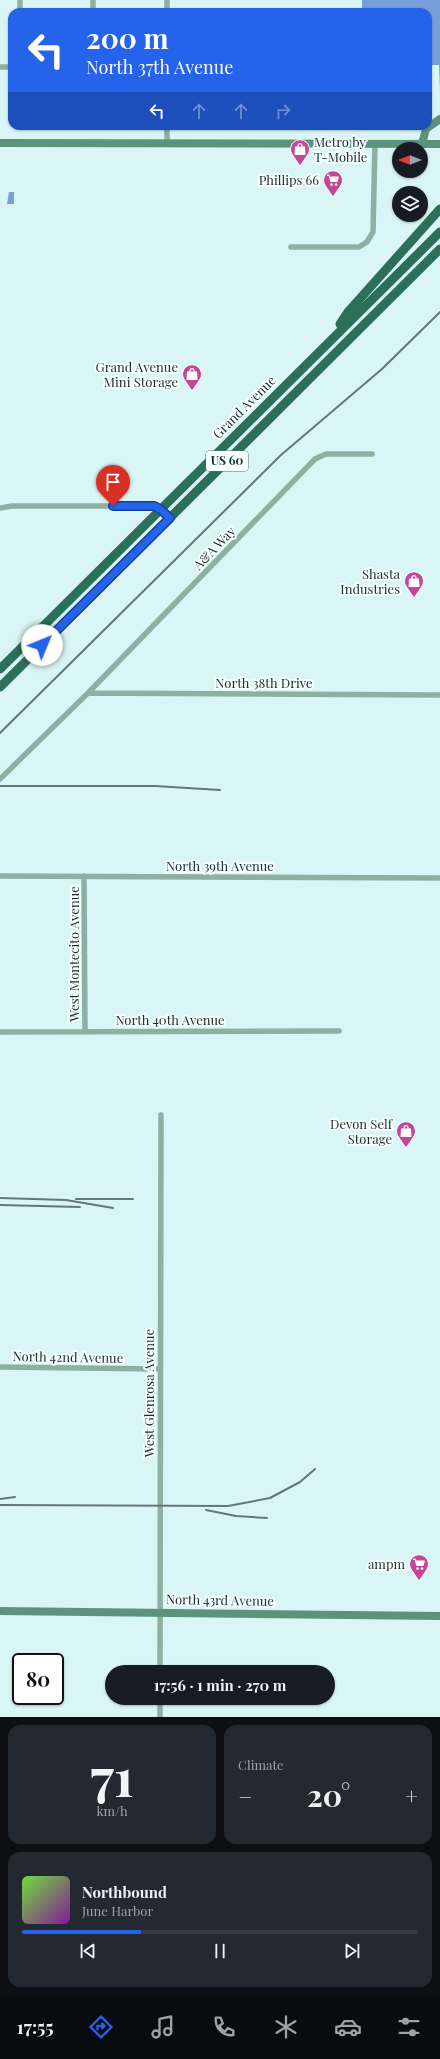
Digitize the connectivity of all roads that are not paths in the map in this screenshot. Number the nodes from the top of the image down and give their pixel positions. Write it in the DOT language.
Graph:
graph roads {
  1 [pos="167,130"];
  2 [pos="426,130"];
  3 [pos="423,142"];
  4 [pos="0,143"];
  5 [pos="167,143"];
  6 [pos="375,143"];
  7 [pos="392,143"];
  8 [pos="428,144"];
  9 [pos="440,144"];
  10 [pos="440,209"];
  11 [pos="440,232"];
  12 [pos="291,247"];
  13 [pos="440,249"];
  14 [pos="419,252"];
  15 [pos="428,262"];
  16 [pos="328,342"];
  17 [pos="298,371"];
  18 [pos="301,387"];
  19 [pos="372,454"];
  20 [pos="0,508"];
  21 [pos="160,509"];
  22 [pos="170,518"];
  23 [pos="0,669"];
  24 [pos="0,687"];
  25 [pos="88,693"];
  26 [pos="440,695"];
  27 [pos="0,779"];
  28 [pos="0,876"];
  29 [pos="84,876"];
  30 [pos="440,878"];
  31 [pos="85,1031"];
  32 [pos="339,1031"];
  33 [pos="0,1032"];
  34 [pos="161,1115"];
  35 [pos="0,1367"];
  36 [pos="160,1369"];
  37 [pos="0,1611"];
  38 [pos="160,1612"];
  39 [pos="440,1616"];
  40 [pos="160,1665"];
  41 [pos="160,1705"];
  42 [pos="160,1717"];
  1 -- 5 [label="street"];
  2 -- 3 [label="main road"];
  4 -- 5 [label="main road"];
  5 -- 6 [label="main road"];
  6 -- 7 [label="main road"];
  6 -- 12 [label="street"];
  8 -- 9 [label="main road"];
  10 -- 16 [label="highway"];
  11 -- 14 [label="highway, Grand Avenue / US 60"];
  13 -- 15 [label="highway, Grand Avenue / US 60"];
  14 -- 15 [label="highway"];
  14 -- 16 [label="highway, Grand Avenue / US 60"];
  15 -- 18 [label="highway, Grand Avenue / US 60"];
  16 -- 17 [label="highway, Grand Avenue / US 60"];
  17 -- 18 [label="highway"];
  17 -- 21 [label="highway, Grand Avenue / US 60"];
  18 -- 22 [label="highway, Grand Avenue / US 60"];
  19 -- 25 [label="street, A&A Way"];
  20 -- 21 [label="street"];
  21 -- 22 [label="street"];
  21 -- 23 [label="highway, Grand Avenue / US 60"];
  22 -- 24 [label="highway, Grand Avenue / US 60"];
  25 -- 26 [label="street, North 38th Drive"];
  25 -- 27 [label="street, A&A Way"];
  28 -- 29 [label="street, North 39th Avenue"];
  29 -- 30 [label="street, North 39th Avenue"];
  29 -- 31 [label="street, West Montecito Avenue"];
  31 -- 32 [label="street, North 40th Avenue"];
  31 -- 33 [label="street, North 40th Avenue"];
  34 -- 36 [label="street, West Glenrosa Avenue"];
  35 -- 36 [label="street, North 42nd Avenue"];
  36 -- 38 [label="street, West Glenrosa Avenue"];
  37 -- 38 [label="main road, North 43rd Avenue"];
  38 -- 39 [label="main road, North 43rd Avenue"];
  38 -- 40 [label="street, West Glenrosa Avenue"];
  41 -- 42 [label="street"];
}
